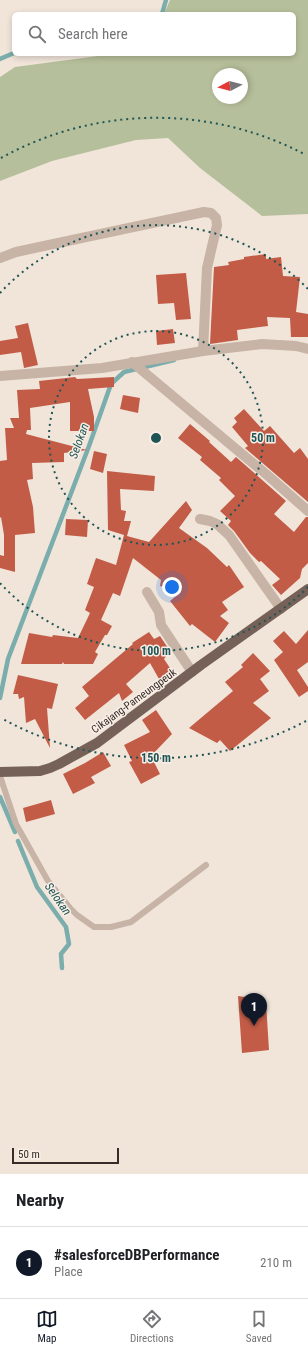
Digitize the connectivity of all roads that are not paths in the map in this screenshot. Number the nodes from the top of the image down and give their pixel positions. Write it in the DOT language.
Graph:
graph roads {
  1 [pos="0,258"];
  2 [pos="308,349"];
  3 [pos="203,351"];
  4 [pos="137,367"];
  5 [pos="0,376"];
  6 [pos="308,511"];
  7 [pos="200,519"];
  8 [pos="308,589"];
  9 [pos="147,592"];
  10 [pos="281,609"];
  11 [pos="192,672"];
  12 [pos="0,772"];
  13 [pos="0,776"];
  14 [pos="206,865"];
  1 -- 3 [label="street"];
  2 -- 3 [label="street"];
  3 -- 4 [label="street"];
  4 -- 5 [label="street"];
  4 -- 6 [label="street"];
  7 -- 10 [label="street"];
  8 -- 10 [label="main road, Cikajang-Pameungpeuk"];
  9 -- 11 [label="street"];
  10 -- 11 [label="main road, Cikajang-Pameungpeuk"];
  11 -- 12 [label="main road, Cikajang-Pameungpeuk"];
  13 -- 14 [label="lane"];
}
